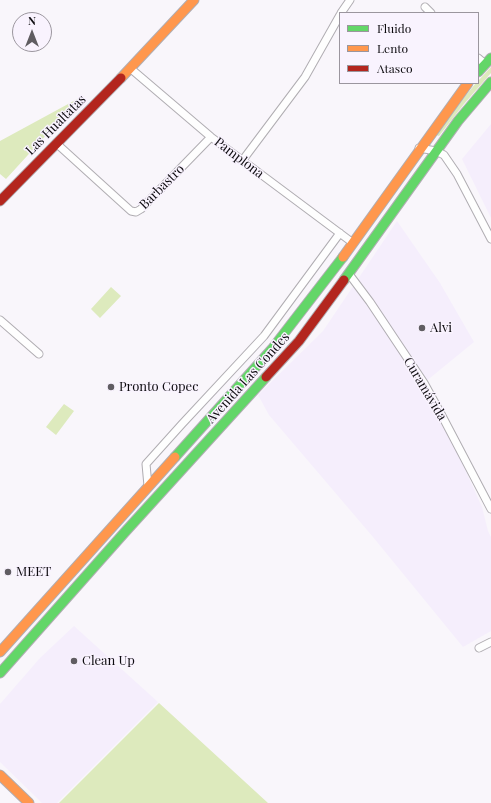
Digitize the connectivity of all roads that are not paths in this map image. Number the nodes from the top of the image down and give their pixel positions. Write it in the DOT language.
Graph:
graph roads {
  1 [pos="194,0"];
  2 [pos="350,0"];
  3 [pos="424,7"];
  4 [pos="342,12"];
  5 [pos="430,12"];
  6 [pos="339,18"];
  7 [pos="485,60"];
  8 [pos="130,68"];
  9 [pos="479,70"];
  10 [pos="491,82"];
  11 [pos="467,84"];
  12 [pos="210,137"];
  13 [pos="56,143"];
  14 [pos="420,148"];
  15 [pos="436,151"];
  16 [pos="242,160"];
  17 [pos="0,201"];
  18 [pos="340,233"];
  19 [pos="491,239"];
  20 [pos="353,243"];
  21 [pos="339,262"];
  22 [pos="349,274"];
  23 [pos="333,296"];
  24 [pos="0,320"];
  25 [pos="39,354"];
  26 [pos="148,486"];
  27 [pos="491,509"];
  28 [pos="491,642"];
  29 [pos="479,648"];
  30 [pos="0,652"];
  31 [pos="0,673"];
  32 [pos="0,775"];
  33 [pos="29,803"];
  1 -- 8 [label="main road, Las Hualtatas"];
  2 -- 4 [label="street"];
  3 -- 5 [label="street"];
  6 -- 16 [label="street"];
  7 -- 9 [label="main road"];
  8 -- 12 [label="street, Pamplona"];
  8 -- 13 [label="main road, Las Hualtatas"];
  10 -- 15 [label="main road, Avenida Las Condes"];
  11 -- 14 [label="main road, Avenida Las Condes"];
  12 -- 13 [label="street, Barbastro"];
  12 -- 16 [label="street, Pamplona"];
  13 -- 17 [label="main road, Las Hualtatas"];
  14 -- 15 [label="street"];
  14 -- 20 [label="main road, Avenida Las Condes"];
  15 -- 19 [label="street"];
  15 -- 22 [label="main road, Avenida Las Condes"];
  16 -- 18 [label="street, Pamplona"];
  18 -- 20 [label="street, Pamplona"];
  18 -- 26 [label="street, Avenida Las Condes"];
  20 -- 21 [label="main road, Avenida Las Condes"];
  21 -- 23 [label="main road"];
  21 -- 26 [label="main road, Avenida Las Condes"];
  22 -- 23 [label="main road, Avenida Las Condes"];
  22 -- 27 [label="street, Curamávida"];
  23 -- 31 [label="main road, Avenida Las Condes"];
  24 -- 25 [label="street"];
  26 -- 30 [label="main road, Avenida Las Condes"];
  28 -- 29 [label="street"];
  32 -- 33 [label="main road"];
}
